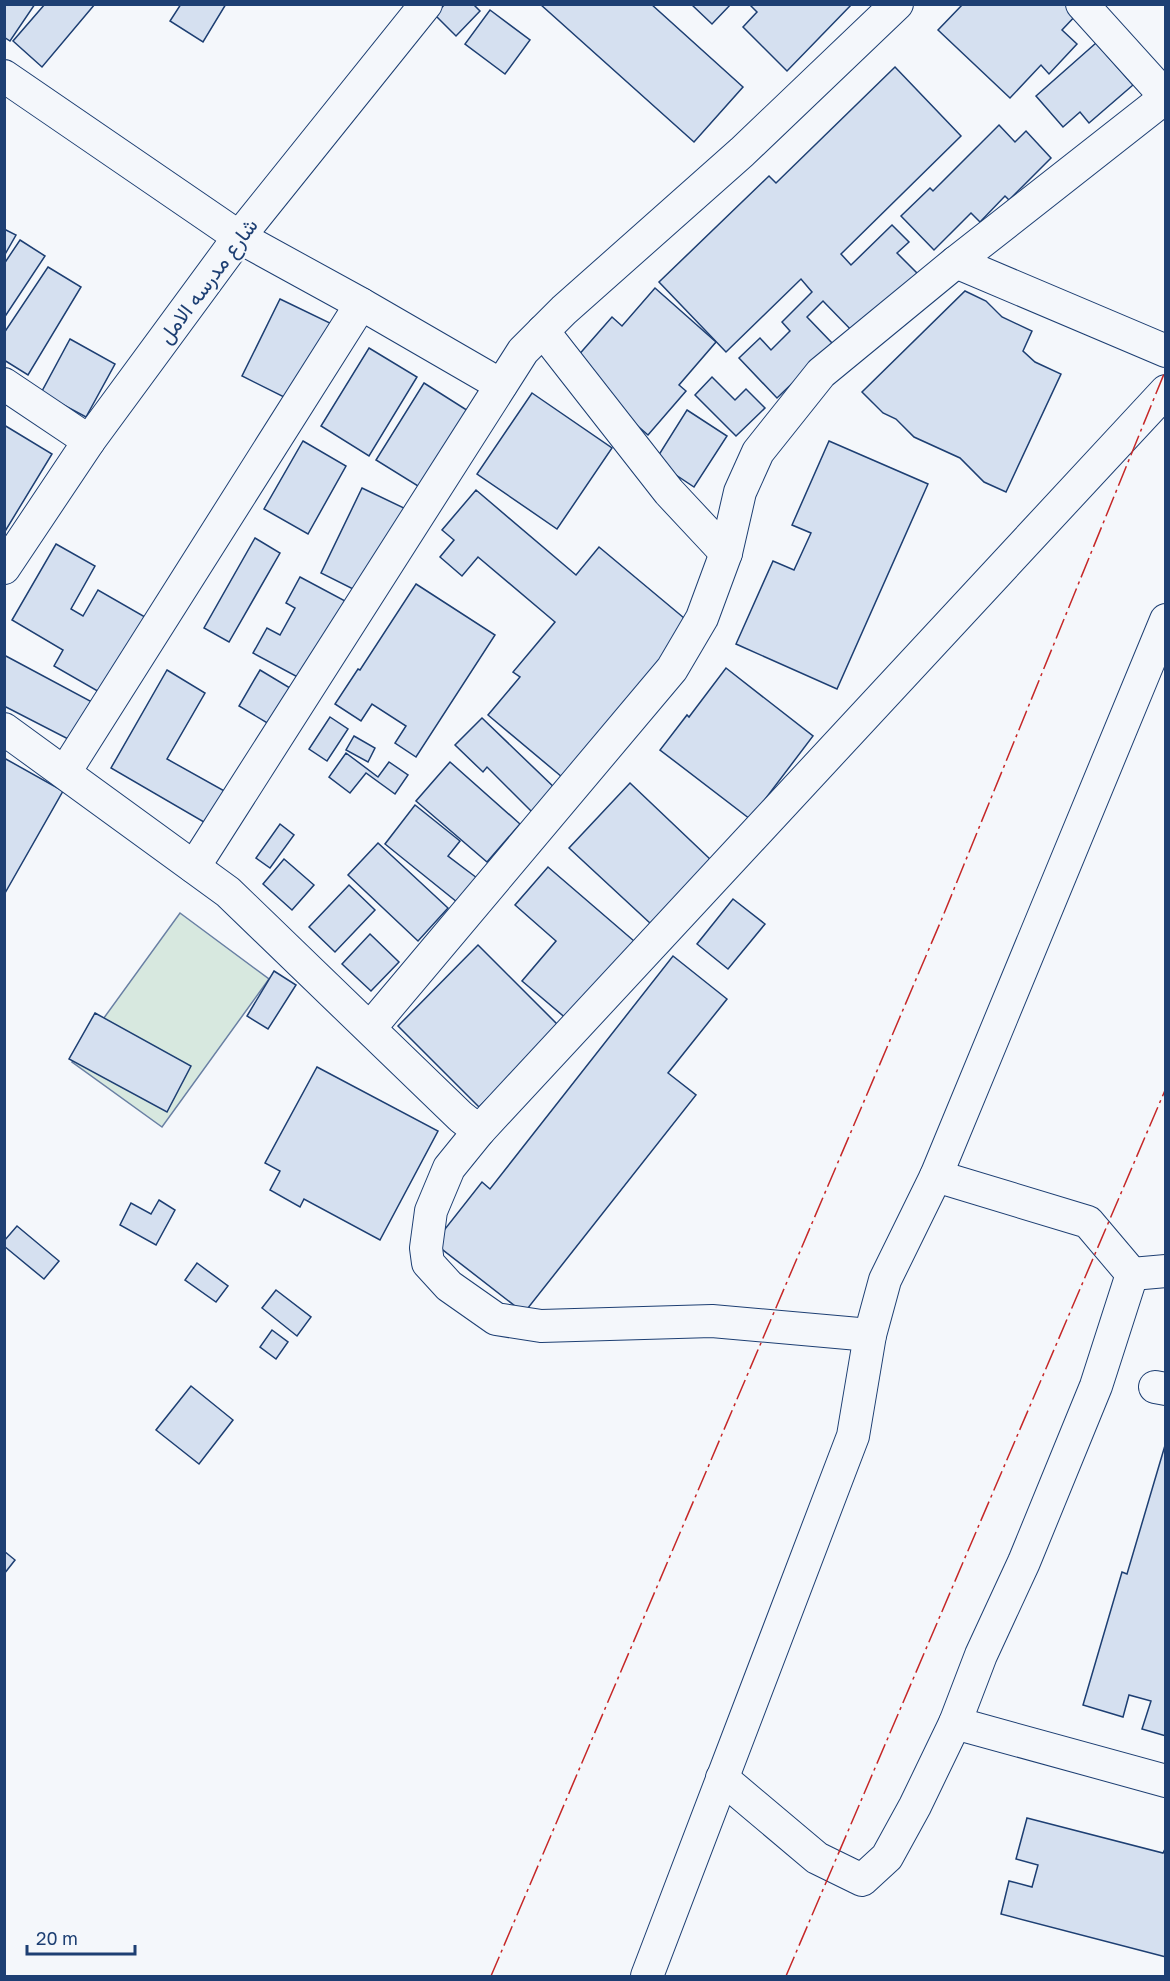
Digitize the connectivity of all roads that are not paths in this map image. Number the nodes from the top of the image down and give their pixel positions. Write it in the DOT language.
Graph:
graph roads {
  1 [pos="897,4"];
  2 [pos="1082,4"];
  3 [pos="414,8"];
  4 [pos="4,76"];
  5 [pos="1166,97"];
  6 [pos="239,237"];
  7 [pos="956,262"];
  8 [pos="361,304"];
  9 [pos="543,331"];
  10 [pos="1166,351"];
  11 [pos="4,384"];
  12 [pos="501,386"];
  13 [pos="1166,391"];
  14 [pos="89,441"];
  15 [pos="726,553"];
  16 [pos="4,568"];
  17 [pos="1166,620"];
  18 [pos="4,729"];
  19 [pos="65,772"];
  20 [pos="194,867"];
  21 [pos="370,1028"];
  22 [pos="479,1131"];
  23 [pos="936,1176"];
  24 [pos="1166,1271"];
  25 [pos="1132,1274"];
  26 [pos="870,1335"];
  27 [pos="955,1723"];
  28 [pos="722,1778"];
  29 [pos="1166,1781"];
  30 [pos="647,1977"];
  1 -- 9 [label="street"];
  2 -- 5 [label="street"];
  3 -- 6 [label="street, شارع مدرسه الامل"];
  4 -- 6 [label="street"];
  5 -- 7 [label="street"];
  6 -- 8 [label="street"];
  6 -- 14 [label="street, شارع مدرسه الامل"];
  7 -- 10 [label="street"];
  7 -- 15 [label="street"];
  8 -- 12 [label="street"];
  8 -- 19 [label="street"];
  9 -- 12 [label="street"];
  9 -- 15 [label="street"];
  11 -- 14 [label="street"];
  12 -- 20 [label="street"];
  13 -- 22 [label="street"];
  14 -- 16 [label="street, شارع مدرسه الامل"];
  15 -- 21 [label="street"];
  17 -- 23 [label="street"];
  18 -- 19 [label="street"];
  19 -- 20 [label="street"];
  20 -- 21 [label="street"];
  21 -- 22 [label="street"];
  22 -- 26 [label="street"];
  23 -- 25 [label="street"];
  23 -- 26 [label="street"];
  24 -- 25 [label="street"];
  25 -- 27 [label="street"];
  26 -- 28 [label="street"];
  27 -- 28 [label="street"];
  27 -- 29 [label="street"];
  28 -- 30 [label="street"];
}
